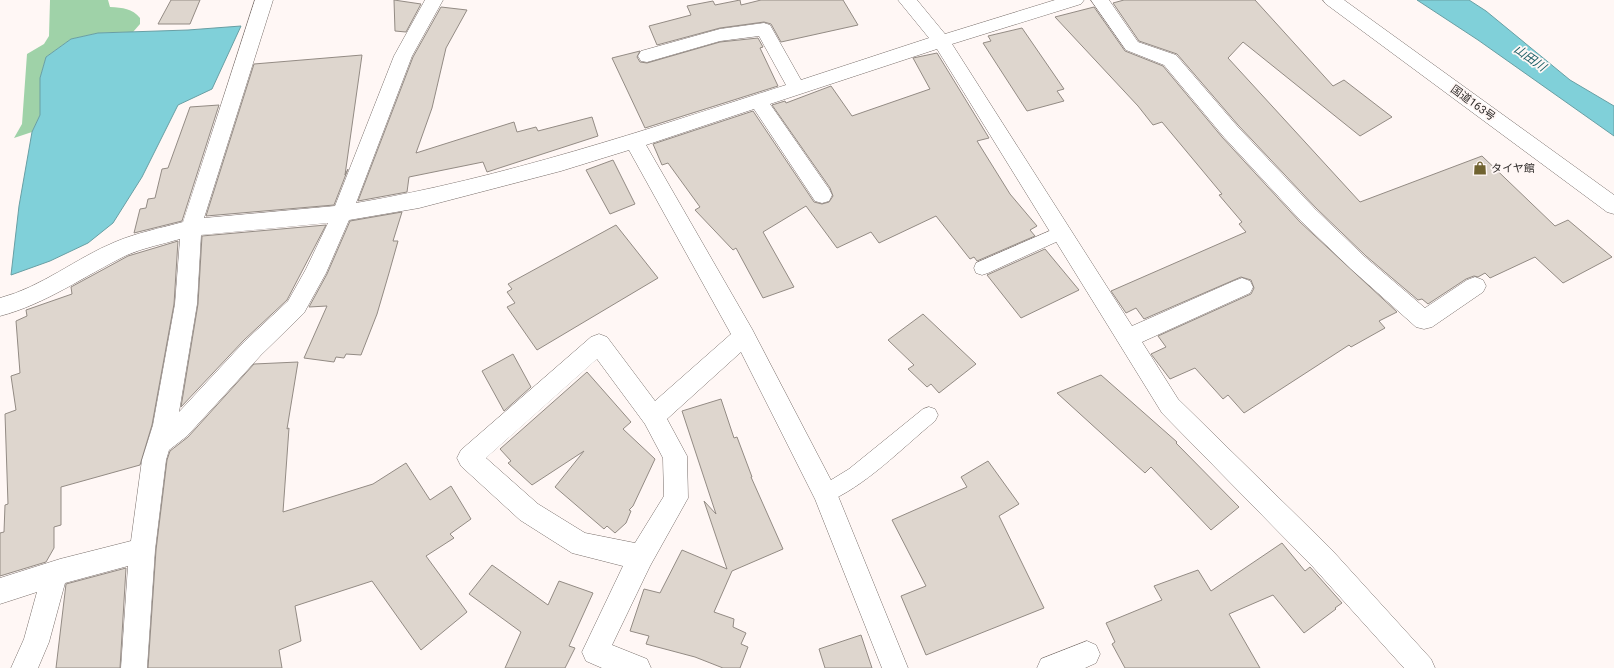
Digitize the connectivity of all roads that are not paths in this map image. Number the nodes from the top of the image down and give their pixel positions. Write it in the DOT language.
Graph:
graph roads {
  1 [pos="264,0"];
  2 [pos="434,0"];
  3 [pos="907,0"];
  4 [pos="1075,0"];
  5 [pos="1100,0"];
  6 [pos="1332,0"];
  7 [pos="941,41"];
  8 [pos="647,56"];
  9 [pos="797,88"];
  10 [pos="758,100"];
  11 [pos="634,141"];
  12 [pos="822,195"];
  13 [pos="1614,206"];
  14 [pos="342,213"];
  15 [pos="191,228"];
  16 [pos="1061,232"];
  17 [pos="982,268"];
  18 [pos="1475,286"];
  19 [pos="1242,287"];
  20 [pos="0,307"];
  21 [pos="744,336"];
  22 [pos="1127,338"];
  23 [pos="929,415"];
  24 [pos="653,417"];
  25 [pos="160,443"];
  26 [pos="825,494"];
  27 [pos="142,550"];
  28 [pos="641,557"];
  29 [pos="55,574"];
  30 [pos="0,591"];
  31 [pos="1087,654"];
  32 [pos="591,660"];
  33 [pos="24,668"];
  34 [pos="134,668"];
  35 [pos="638,668"];
  36 [pos="895,668"];
  37 [pos="1050,668"];
  38 [pos="1422,668"];
  1 -- 15 [label="main road"];
  2 -- 14 [label="main road"];
  3 -- 7 [label="main road"];
  4 -- 7 [label="main road"];
  5 -- 18 [label="main road"];
  6 -- 13 [label="main road, 国道163号"];
  7 -- 9 [label="main road"];
  7 -- 16 [label="main road"];
  8 -- 9 [label="main road"];
  9 -- 10 [label="main road"];
  10 -- 11 [label="main road"];
  10 -- 12 [label="main road"];
  11 -- 14 [label="main road"];
  11 -- 21 [label="main road"];
  14 -- 15 [label="main road"];
  14 -- 25 [label="main road"];
  15 -- 20 [label="main road"];
  15 -- 25 [label="main road"];
  16 -- 17 [label="lane"];
  16 -- 22 [label="main road"];
  19 -- 22 [label="main road"];
  21 -- 24 [label="main road"];
  21 -- 26 [label="main road"];
  22 -- 38 [label="main road"];
  23 -- 26 [label="lane"];
  24 -- 28 [label="main road"];
  24 -- 28 [label="main road"];
  25 -- 27 [label="main road"];
  26 -- 36 [label="main road"];
  27 -- 29 [label="main road"];
  27 -- 34 [label="main road"];
  28 -- 32 [label="main road"];
  29 -- 30 [label="main road"];
  29 -- 33 [label="main road"];
  31 -- 37 [label="main road"];
  32 -- 35 [label="main road"];
}
